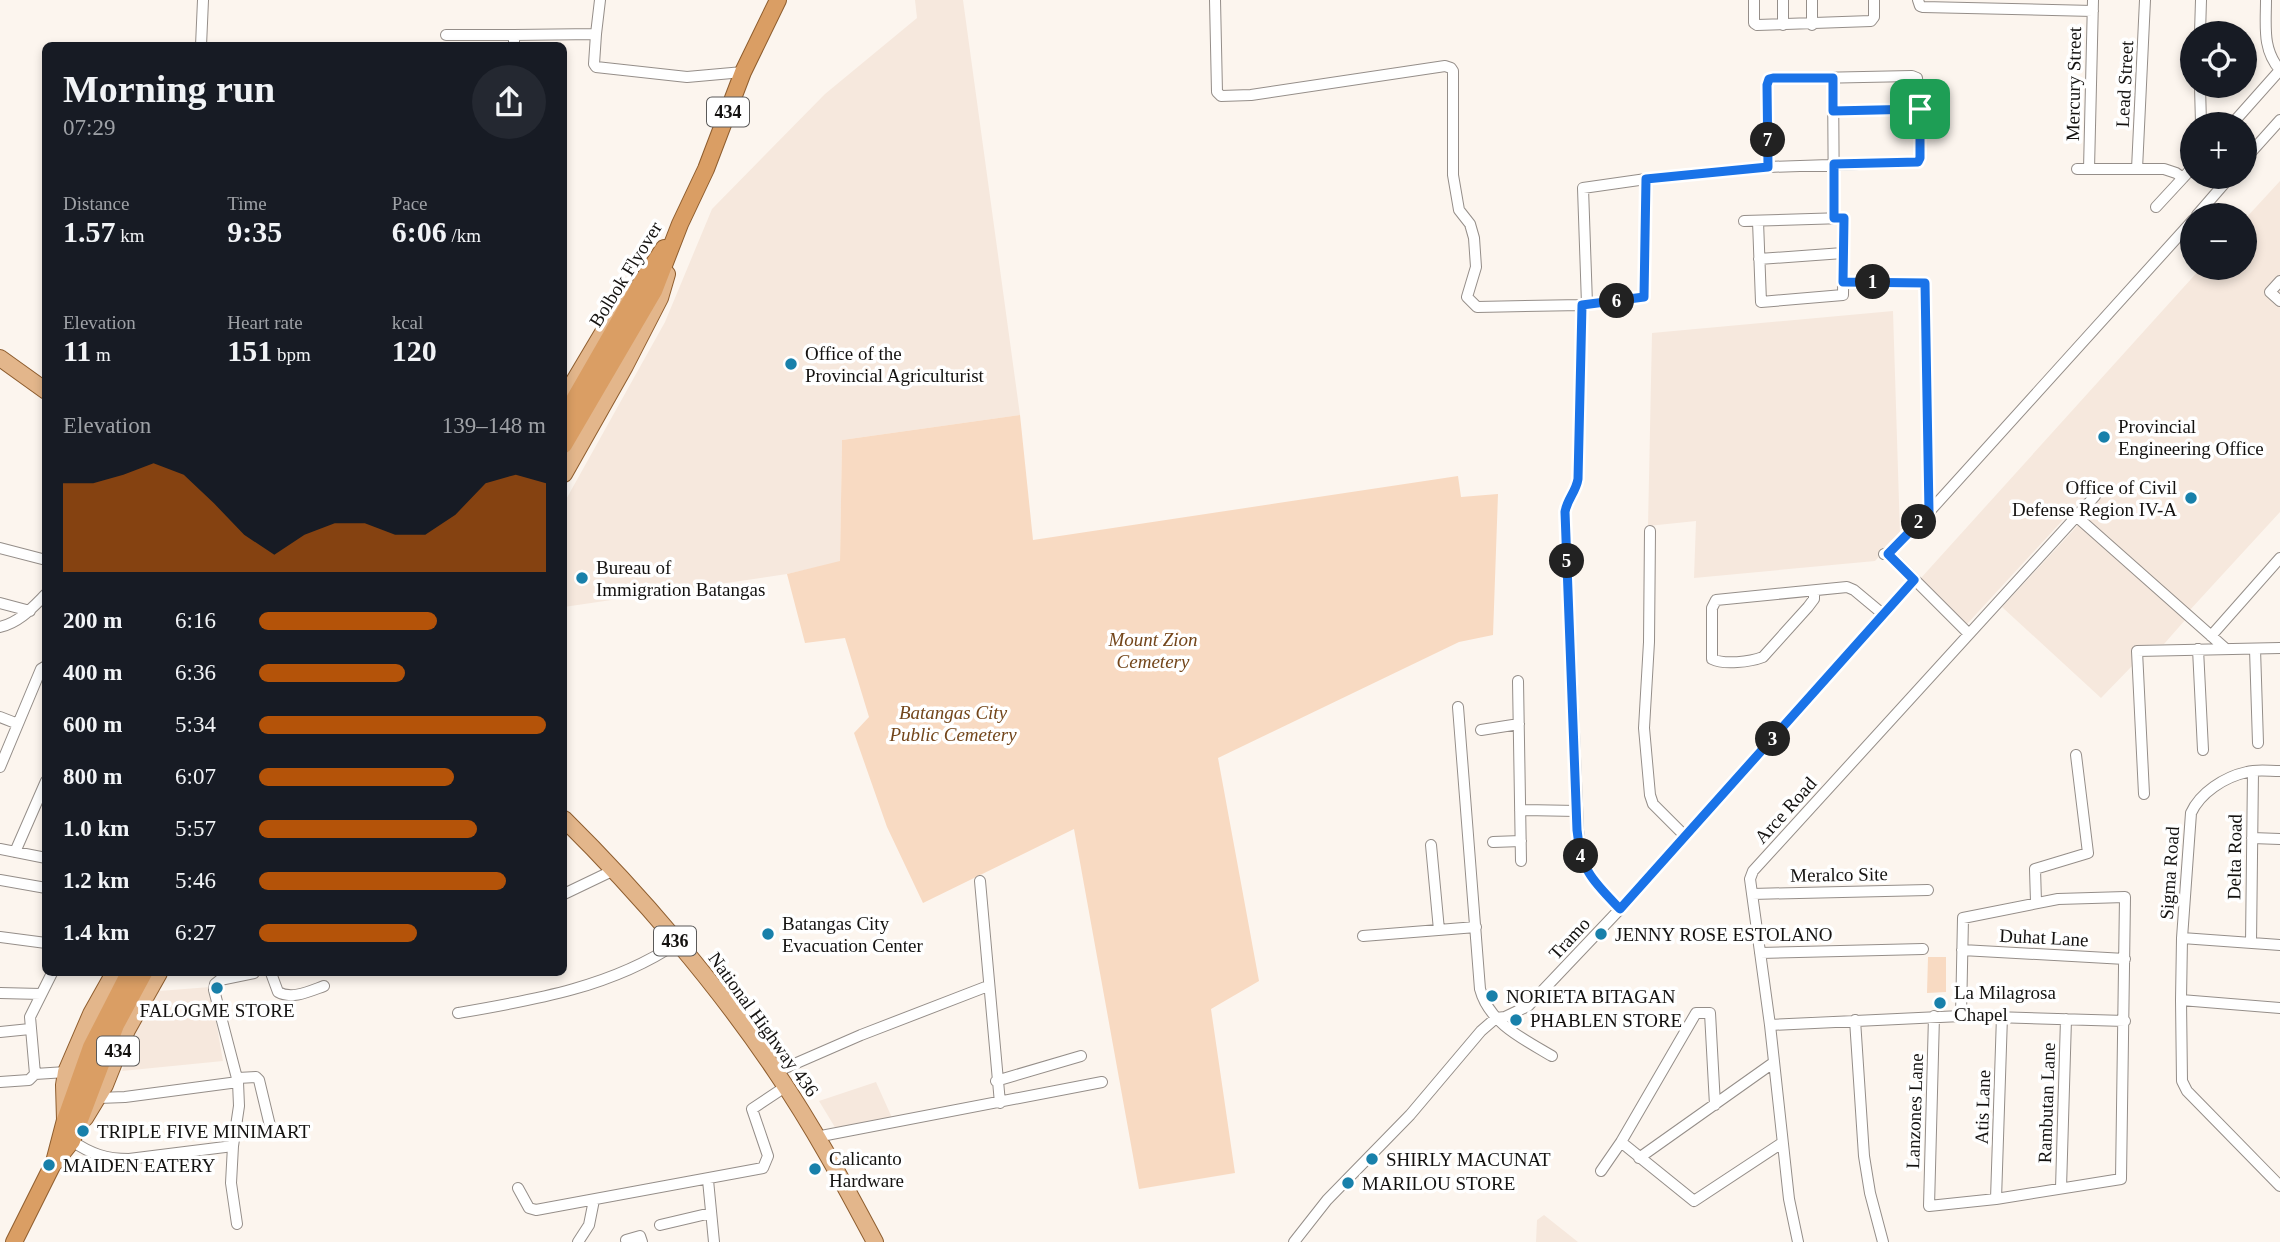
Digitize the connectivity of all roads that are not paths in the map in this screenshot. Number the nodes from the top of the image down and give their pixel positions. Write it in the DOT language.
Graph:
graph roads {
  1 [pos="203,0"];
  2 [pos="600,0"];
  3 [pos="778,0"];
  4 [pos="1215,0"];
  5 [pos="1754,0"];
  6 [pos="1783,0"];
  7 [pos="1812,0"];
  8 [pos="1874,0"];
  9 [pos="1918,0"];
  10 [pos="2145,0"];
  11 [pos="2201,0"];
  12 [pos="2266,0"];
  13 [pos="1971,4"];
  14 [pos="2093,6"];
  15 [pos="2200,21"];
  16 [pos="1812,24"];
  17 [pos="1783,25"];
  18 [pos="446,34"];
  19 [pos="596,34"];
  20 [pos="514,40"];
  21 [pos="201,42"];
  22 [pos="2280,70"];
  23 [pos="743,72"];
  24 [pos="1833,78"];
  25 [pos="1920,109"];
  26 [pos="1833,111"];
  27 [pos="2242,112"];
  28 [pos="2280,120"];
  29 [pos="2257,146"];
  30 [pos="1834,164"];
  31 [pos="1768,167"];
  32 [pos="2089,169"];
  33 [pos="2137,169"];
  34 [pos="2077,170"];
  35 [pos="2180,176"];
  36 [pos="1646,179"];
  37 [pos="2180,181"];
  38 [pos="2220,189"];
  39 [pos="2207,203"];
  40 [pos="2156,207"];
  41 [pos="1834,218"];
  42 [pos="1744,221"];
  43 [pos="1758,221"];
  44 [pos="680,224"];
  45 [pos="2180,234"];
  46 [pos="1843,253"];
  47 [pos="1759,259"];
  48 [pos="2280,281"];
  49 [pos="1843,282"];
  50 [pos="2280,301"];
  51 [pos="1584,304"];
  52 [pos="612,348"];
  53 [pos="0,358"];
  54 [pos="42,388"];
  55 [pos="567,393"];
  56 [pos="567,413"];
  57 [pos="567,439"];
  58 [pos="567,469"];
  59 [pos="2095,496"];
  60 [pos="1929,512"];
  61 [pos="2076,516"];
  62 [pos="1650,531"];
  63 [pos="0,548"];
  64 [pos="2280,558"];
  65 [pos="42,559"];
  66 [pos="1914,580"];
  67 [pos="1814,591"];
  68 [pos="42,598"];
  69 [pos="0,603"];
  70 [pos="30,611"];
  71 [pos="1884,615"];
  72 [pos="0,627"];
  73 [pos="1968,634"];
  74 [pos="2211,636"];
  75 [pos="2280,648"];
  76 [pos="2198,649"];
  77 [pos="2226,649"];
  78 [pos="2255,649"];
  79 [pos="42,668"];
  80 [pos="1518,681"];
  81 [pos="1458,706"];
  82 [pos="0,717"];
  83 [pos="18,724"];
  84 [pos="1519,724"];
  85 [pos="1481,730"];
  86 [pos="2258,743"];
  87 [pos="2203,750"];
  88 [pos="2076,755"];
  89 [pos="0,767"];
  90 [pos="2253,771"];
  91 [pos="2280,771"];
  92 [pos="42,790"];
  93 [pos="2144,794"];
  94 [pos="1520,810"];
  95 [pos="1577,811"];
  96 [pos="567,822"];
  97 [pos="1685,836"];
  98 [pos="2252,838"];
  99 [pos="2280,839"];
  100 [pos="1521,841"];
  101 [pos="1493,842"];
  102 [pos="1431,845"];
  103 [pos="0,849"];
  104 [pos="15,852"];
  105 [pos="42,857"];
  106 [pos="1521,861"];
  107 [pos="612,870"];
  108 [pos="0,880"];
  109 [pos="980,881"];
  110 [pos="42,887"];
  111 [pos="1928,890"];
  112 [pos="567,892"];
  113 [pos="1752,894"];
  114 [pos="2036,902"];
  115 [pos="1620,909"];
  116 [pos="1476,927"];
  117 [pos="1439,930"];
  118 [pos="1363,936"];
  119 [pos="0,937"];
  120 [pos="2182,938"];
  121 [pos="42,942"];
  122 [pos="677,943"];
  123 [pos="2251,943"];
  124 [pos="2280,945"];
  125 [pos="1923,949"];
  126 [pos="1962,950"];
  127 [pos="1760,953"];
  128 [pos="2125,959"];
  129 [pos="50,976"];
  130 [pos="112,976"];
  131 [pos="127,976"];
  132 [pos="142,976"];
  133 [pos="157,976"];
  134 [pos="239,976"];
  135 [pos="272,976"];
  136 [pos="324,986"];
  137 [pos="988,986"];
  138 [pos="0,993"];
  139 [pos="41,994"];
  140 [pos="2180,1000"];
  141 [pos="2280,1008"];
  142 [pos="458,1013"];
  143 [pos="1930,1016"];
  144 [pos="1961,1016"];
  145 [pos="2002,1016"];
  146 [pos="1496,1018"];
  147 [pos="2066,1019"];
  148 [pos="1855,1020"];
  149 [pos="2125,1021"];
  150 [pos="1770,1025"];
  151 [pos="30,1029"];
  152 [pos="0,1032"];
  153 [pos="1081,1056"];
  154 [pos="1552,1056"];
  155 [pos="1773,1063"];
  156 [pos="776,1072"];
  157 [pos="81,1073"];
  158 [pos="35,1074"];
  159 [pos="238,1080"];
  160 [pos="996,1081"];
  161 [pos="0,1082"];
  162 [pos="1102,1082"];
  163 [pos="785,1087"];
  164 [pos="98,1098"];
  165 [pos="1000,1102"];
  166 [pos="1714,1105"];
  167 [pos="72,1130"];
  168 [pos="271,1130"];
  169 [pos="816,1136"];
  170 [pos="1621,1142"];
  171 [pos="1782,1143"];
  172 [pos="233,1146"];
  173 [pos="1639,1158"];
  174 [pos="1601,1171"];
  175 [pos="708,1180"];
  176 [pos="2280,1186"];
  177 [pos="518,1188"];
  178 [pos="2061,1188"];
  179 [pos="1996,1199"];
  180 [pos="594,1200"];
  181 [pos="711,1213"];
  182 [pos="237,1224"];
  183 [pos="660,1225"];
  184 [pos="626,1240"];
  185 [pos="14,1242"];
  186 [pos="578,1242"];
  187 [pos="642,1242"];
  188 [pos="714,1242"];
  189 [pos="875,1242"];
  190 [pos="1294,1242"];
  191 [pos="1798,1242"];
  192 [pos="1883,1242"];
  1 -- 21 [label="street"];
  2 -- 19 [label="street"];
  3 -- 23 [label="highway, 434"];
  4 -- 51 [label="street"];
  5 -- 17 [label="street"];
  6 -- 17 [label="street"];
  7 -- 16 [label="street"];
  8 -- 16 [label="street"];
  9 -- 13 [label="street"];
  10 -- 33 [label="street, Lead Street"];
  11 -- 15 [label="street"];
  12 -- 22 [label="street"];
  13 -- 14 [label="street"];
  14 -- 32 [label="street, Mercury Street"];
  16 -- 17 [label="street"];
  18 -- 20 [label="street"];
  19 -- 20 [label="street"];
  19 -- 23 [label="street"];
  22 -- 27 [label="street"];
  23 -- 44 [label="highway, 434"];
  24 -- 25 [label="street"];
  24 -- 26 [label="street"];
  24 -- 31 [label="street"];
  25 -- 26 [label="street"];
  25 -- 30 [label="street"];
  26 -- 30 [label="street"];
  28 -- 29 [label="street"];
  30 -- 31 [label="street"];
  30 -- 41 [label="street"];
  31 -- 36 [label="street"];
  32 -- 33 [label="street"];
  32 -- 34 [label="street"];
  33 -- 35 [label="street"];
  36 -- 51 [label="street"];
  36 -- 51 [label="street"];
  37 -- 40 [label="street"];
  38 -- 39 [label="street"];
  41 -- 43 [label="street"];
  41 -- 46 [label="street"];
  42 -- 43 [label="street"];
  43 -- 47 [label="street"];
  44 -- 52 [label="highway, Bolbok Flyover / 434"];
  44 -- 55 [label="main road, 434"];
  44 -- 58 [label="main road, 434"];
  45 -- 60 [label="street"];
  46 -- 47 [label="street"];
  46 -- 49 [label="street"];
  47 -- 49 [label="street"];
  48 -- 50 [label="street"];
  49 -- 60 [label="street"];
  51 -- 95 [label="street"];
  52 -- 56 [label="highway, Bolbok Flyover / 434"];
  52 -- 57 [label="highway, Bolbok Flyover / 434"];
  53 -- 54 [label="main road"];
  59 -- 61 [label="street, Arce Road"];
  60 -- 66 [label="street"];
  61 -- 73 [label="street, Arce Road"];
  61 -- 74 [label="street"];
  62 -- 97 [label="street"];
  63 -- 65 [label="street"];
  64 -- 74 [label="street"];
  66 -- 71 [label="street, Tramo"];
  66 -- 73 [label="street"];
  67 -- 67 [label="street"];
  67 -- 71 [label="street"];
  68 -- 70 [label="street"];
  69 -- 70 [label="street"];
  70 -- 72 [label="street"];
  71 -- 97 [label="street, Tramo"];
  73 -- 113 [label="street, Arce Road"];
  74 -- 77 [label="street"];
  75 -- 78 [label="street"];
  76 -- 77 [label="street"];
  76 -- 87 [label="street"];
  76 -- 93 [label="street"];
  77 -- 78 [label="street"];
  78 -- 86 [label="street"];
  79 -- 83 [label="street"];
  80 -- 84 [label="street"];
  81 -- 116 [label="street"];
  82 -- 83 [label="street"];
  83 -- 89 [label="street"];
  84 -- 85 [label="street"];
  84 -- 94 [label="street"];
  88 -- 114 [label="street"];
  90 -- 91 [label="street, Sigma Road"];
  90 -- 98 [label="street, Delta Road"];
  90 -- 120 [label="street, Sigma Road"];
  92 -- 104 [label="street"];
  94 -- 95 [label="street"];
  94 -- 100 [label="street"];
  95 -- 115 [label="street"];
  96 -- 107 [label="main road, National Highway 436 / 436"];
  97 -- 115 [label="street, Tramo"];
  98 -- 99 [label="street"];
  98 -- 123 [label="street, Delta Road"];
  100 -- 101 [label="street"];
  100 -- 106 [label="street"];
  102 -- 117 [label="street"];
  103 -- 104 [label="street"];
  104 -- 105 [label="street"];
  107 -- 112 [label="street"];
  107 -- 122 [label="main road, National Highway 436 / 436"];
  108 -- 110 [label="street"];
  109 -- 137 [label="street"];
  111 -- 113 [label="street, Meralco Site"];
  113 -- 127 [label="street, Arce Road"];
  114 -- 126 [label="street"];
  114 -- 128 [label="street"];
  115 -- 146 [label="street, Tramo"];
  116 -- 117 [label="street"];
  116 -- 146 [label="street"];
  117 -- 118 [label="street"];
  119 -- 121 [label="street"];
  120 -- 123 [label="street"];
  120 -- 140 [label="street, Sigma Road"];
  122 -- 142 [label="street"];
  122 -- 156 [label="main road, National Highway 436 / 436"];
  123 -- 124 [label="street"];
  125 -- 127 [label="street"];
  126 -- 128 [label="street, Duhat Lane"];
  126 -- 144 [label="street"];
  127 -- 150 [label="street, Arce Road"];
  128 -- 149 [label="street"];
  129 -- 139 [label="street"];
  130 -- 157 [label="main road, 434"];
  131 -- 157 [label="highway, 434"];
  132 -- 157 [label="highway, 434"];
  133 -- 164 [label="main road, 434"];
  134 -- 159 [label="street"];
  135 -- 136 [label="street"];
  137 -- 156 [label="street"];
  137 -- 160 [label="street"];
  138 -- 139 [label="street"];
  139 -- 151 [label="street"];
  140 -- 141 [label="street"];
  140 -- 176 [label="street, Sigma Road"];
  143 -- 144 [label="street"];
  143 -- 148 [label="street"];
  143 -- 179 [label="street, Lanzones Lane"];
  144 -- 145 [label="street"];
  145 -- 147 [label="street"];
  145 -- 179 [label="street, Atis Lane"];
  146 -- 154 [label="street"];
  146 -- 190 [label="street, Tramo"];
  147 -- 149 [label="street"];
  147 -- 178 [label="street, Rambutan Lane"];
  148 -- 150 [label="street"];
  148 -- 192 [label="street"];
  149 -- 178 [label="street"];
  150 -- 155 [label="street, Arce Road"];
  151 -- 152 [label="street"];
  151 -- 158 [label="street"];
  153 -- 160 [label="street"];
  155 -- 166 [label="street"];
  155 -- 171 [label="street, Arce Road"];
  156 -- 163 [label="main road, National Highway 436 / 436"];
  157 -- 158 [label="street"];
  157 -- 167 [label="highway, 434"];
  158 -- 161 [label="street"];
  159 -- 164 [label="street"];
  159 -- 168 [label="street"];
  159 -- 172 [label="street"];
  160 -- 165 [label="street"];
  162 -- 165 [label="street"];
  163 -- 169 [label="main road, National Highway 436 / 436"];
  163 -- 175 [label="street"];
  164 -- 167 [label="main road, 434"];
  165 -- 169 [label="street"];
  166 -- 170 [label="street"];
  166 -- 173 [label="street"];
  167 -- 172 [label="street"];
  167 -- 185 [label="highway, 434"];
  169 -- 189 [label="main road, National Highway 436 / 436"];
  170 -- 173 [label="street"];
  170 -- 174 [label="street"];
  171 -- 173 [label="street"];
  171 -- 191 [label="street, Arce Road"];
  172 -- 182 [label="street"];
  175 -- 180 [label="street"];
  175 -- 181 [label="street"];
  177 -- 180 [label="street"];
  178 -- 179 [label="street"];
  180 -- 186 [label="street"];
  181 -- 183 [label="street"];
  181 -- 188 [label="street"];
  184 -- 187 [label="street"];
}
